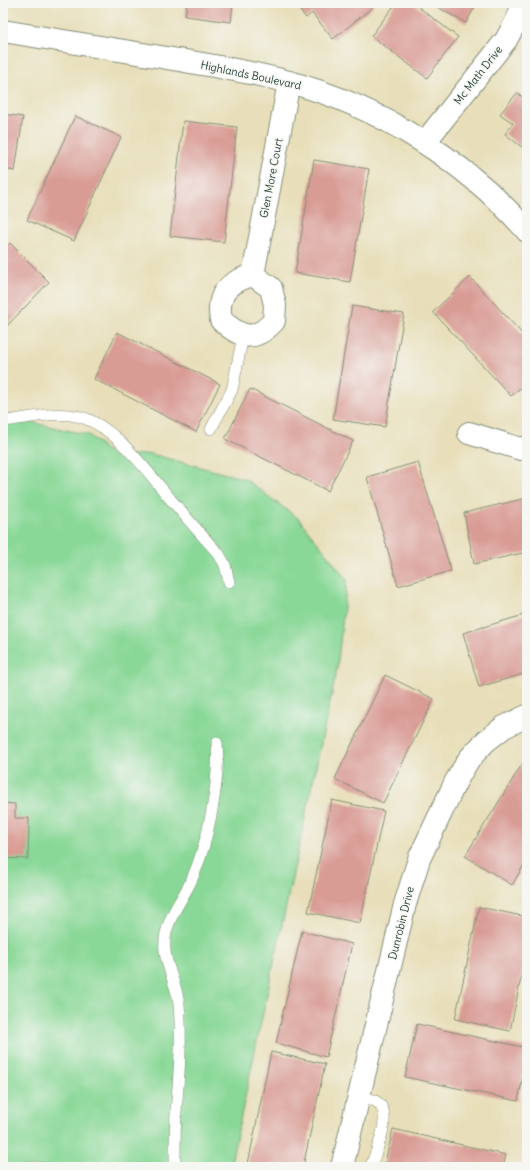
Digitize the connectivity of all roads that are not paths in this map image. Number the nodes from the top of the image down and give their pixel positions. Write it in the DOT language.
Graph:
graph roads {
  1 [pos="523,3"];
  2 [pos="3,31"];
  3 [pos="289,82"];
  4 [pos="425,142"];
  5 [pos="527,231"];
  6 [pos="253,275"];
  7 [pos="243,336"];
  8 [pos="3,421"];
  9 [pos="210,429"];
  10 [pos="469,433"];
  11 [pos="527,447"];
  12 [pos="229,582"];
  13 [pos="527,716"];
  14 [pos="217,743"];
  15 [pos="360,1095"];
  16 [pos="371,1166"];
  17 [pos="175,1167"];
  18 [pos="342,1167"];
  1 -- 4 [label="street, Mc Math Drive"];
  2 -- 3 [label="street, Highlands Boulevard"];
  3 -- 4 [label="street, Highlands Boulevard"];
  3 -- 6 [label="street, Glen More Court"];
  4 -- 5 [label="street, Highlands Boulevard"];
  6 -- 7 [label="street"];
  6 -- 7 [label="street"];
  7 -- 9 [label="lane"];
  8 -- 12 [label="lane"];
  10 -- 11 [label="street"];
  13 -- 15 [label="street, Dunrobin Drive"];
  14 -- 17 [label="lane"];
  15 -- 16 [label="lane"];
  15 -- 18 [label="street, Dunrobin Drive"];
}
